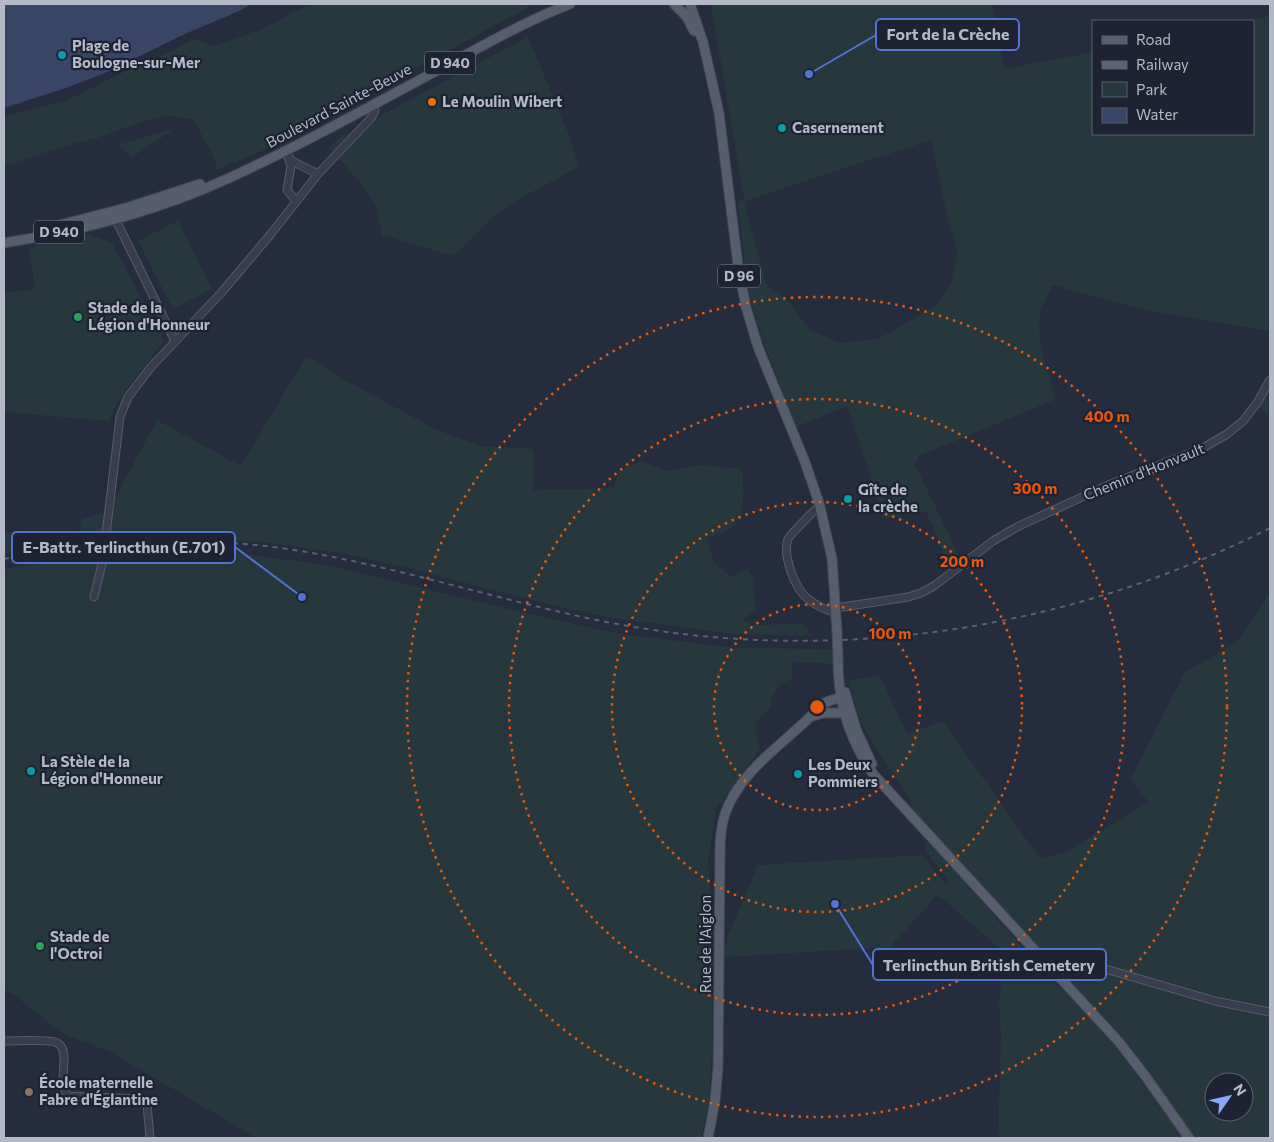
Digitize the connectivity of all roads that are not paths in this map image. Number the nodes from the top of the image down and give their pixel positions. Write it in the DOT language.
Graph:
graph roads {
  1 [pos="674,4"];
  2 [pos="690,4"];
  3 [pos="566,5"];
  4 [pos="715,90"];
  5 [pos="373,105"];
  6 [pos="287,154"];
  7 [pos="318,174"];
  8 [pos="296,201"];
  9 [pos="113,215"];
  10 [pos="4,238"];
  11 [pos="4,242"];
  12 [pos="175,341"];
  13 [pos="1270,380"];
  14 [pos="820,506"];
  15 [pos="94,597"];
  16 [pos="836,610"];
  17 [pos="843,697"];
  18 [pos="847,713"];
  19 [pos="810,717"];
  20 [pos="1042,959"];
  21 [pos="1270,1012"];
  22 [pos="4,1040"];
  23 [pos="150,1138"];
  24 [pos="708,1138"];
  25 [pos="1189,1138"];
  1 -- 4 [label="main road, D 96"];
  2 -- 4 [label="main road, D 96"];
  3 -- 5 [label="main road, Boulevard Sainte-Beuve / D 940"];
  4 -- 14 [label="main road, D 96"];
  5 -- 6 [label="main road, Boulevard Sainte-Beuve / D 940"];
  5 -- 7 [label="street"];
  6 -- 7 [label="street"];
  6 -- 8 [label="street"];
  6 -- 9 [label="main road, Boulevard Sainte-Beuve / D 940"];
  7 -- 8 [label="street"];
  8 -- 12 [label="street"];
  9 -- 10 [label="main road, Boulevard Sainte-Beuve / D 940"];
  9 -- 11 [label="main road, Boulevard Sainte-Beuve / D 940"];
  9 -- 12 [label="street"];
  12 -- 15 [label="street"];
  13 -- 16 [label="street, Chemin d'Honvault"];
  14 -- 16 [label="main road, D 96"];
  14 -- 16 [label="street"];
  16 -- 17 [label="main road, D 96, bridge"];
  17 -- 18 [label="main road, D 96"];
  17 -- 19 [label="main road, Rue de l'Aiglon"];
  18 -- 19 [label="main road"];
  18 -- 20 [label="main road, D 96"];
  19 -- 24 [label="main road, Rue de l'Aiglon"];
  20 -- 21 [label="street"];
  20 -- 25 [label="main road, D 96"];
  22 -- 23 [label="street"];
}
